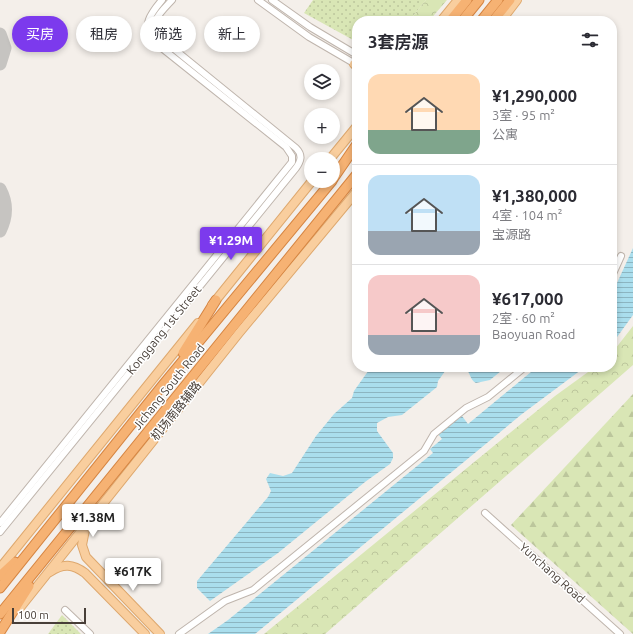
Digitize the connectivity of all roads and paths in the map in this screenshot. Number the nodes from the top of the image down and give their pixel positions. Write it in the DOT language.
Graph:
graph roads {
  1 [pos="162,0"];
  2 [pos="172,0"];
  3 [pos="258,0"];
  4 [pos="272,0"];
  5 [pos="458,0"];
  6 [pos="467,0"];
  7 [pos="479,0"];
  8 [pos="498,0"];
  9 [pos="510,0"];
  10 [pos="517,0"];
  11 [pos="445,16"];
  12 [pos="454,16"];
  13 [pos="466,16"];
  14 [pos="484,16"];
  15 [pos="497,16"];
  16 [pos="505,16"];
  17 [pos="352,51"];
  18 [pos="352,63"];
  19 [pos="352,132"];
  20 [pos="352,136"];
  21 [pos="340,147"];
  22 [pos="352,151"];
  23 [pos="336,152"];
  24 [pos="352,156"];
  25 [pos="340,168"];
  26 [pos="340,170"];
  27 [pos="352,181"];
  28 [pos="306,188"];
  29 [pos="325,188"];
  30 [pos="352,197"];
  31 [pos="621,256"];
  32 [pos="617,265"];
  33 [pos="216,300"];
  34 [pos="519,372"];
  35 [pos="162,386"];
  36 [pos="94,513"];
  37 [pos="485,513"];
  38 [pos="0,523"];
  39 [pos="0,532"];
  40 [pos="44,533"];
  41 [pos="58,543"];
  42 [pos="92,564"];
  43 [pos="0,568"];
  44 [pos="85,573"];
  45 [pos="0,576"];
  46 [pos="39,582"];
  47 [pos="0,588"];
  48 [pos="65,610"];
  49 [pos="0,614"];
  50 [pos="0,633"];
  51 [pos="90,634"];
  52 [pos="145,634"];
  53 [pos="160,634"];
  54 [pos="179,634"];
  55 [pos="620,634"];
  1 -- 38 [label="street, Konggang 1st Street"];
  2 -- 39 [label="street, Konggang 1st Street"];
  3 -- 18 [label="street"];
  4 -- 17 [label="street"];
  5 -- 11 [label="main road"];
  6 -- 12 [label="highway"];
  7 -- 13 [label="highway"];
  8 -- 14 [label="highway"];
  9 -- 15 [label="highway"];
  10 -- 16 [label="main road"];
  19 -- 21 [label="main road"];
  20 -- 21 [label="main road"];
  21 -- 23 [label="main road"];
  22 -- 25 [label="highway"];
  24 -- 26 [label="highway, Jichang South Road"];
  27 -- 41 [label="highway, Jichang South Road"];
  28 -- 33 [label="main road"];
  29 -- 35 [label="highway, Jichang South Road"];
  30 -- 36 [label="main road, 机场南路辅路"];
  31 -- 32 [label="street"];
  33 -- 35 [label="highway"];
  33 -- 43 [label="main road"];
  34 -- 54 [label="street"];
  35 -- 40 [label="highway, Jichang South Road"];
  36 -- 42 [label="main road"];
  36 -- 46 [label="main road, 机场南路辅路"];
  37 -- 55 [label="street, Yunchang Road"];
  40 -- 45 [label="highway"];
  40 -- 47 [label="highway, Jichang South Road"];
  41 -- 49 [label="highway, Jichang South Road"];
  41 -- 50 [label="highway"];
  42 -- 44 [label="main road"];
  42 -- 53 [label="main road"];
  44 -- 46 [label="main road"];
  44 -- 52 [label="main road"];
  46 -- 50 [label="main road, 机场南路辅路"];
  48 -- 51 [label="street"];
}
